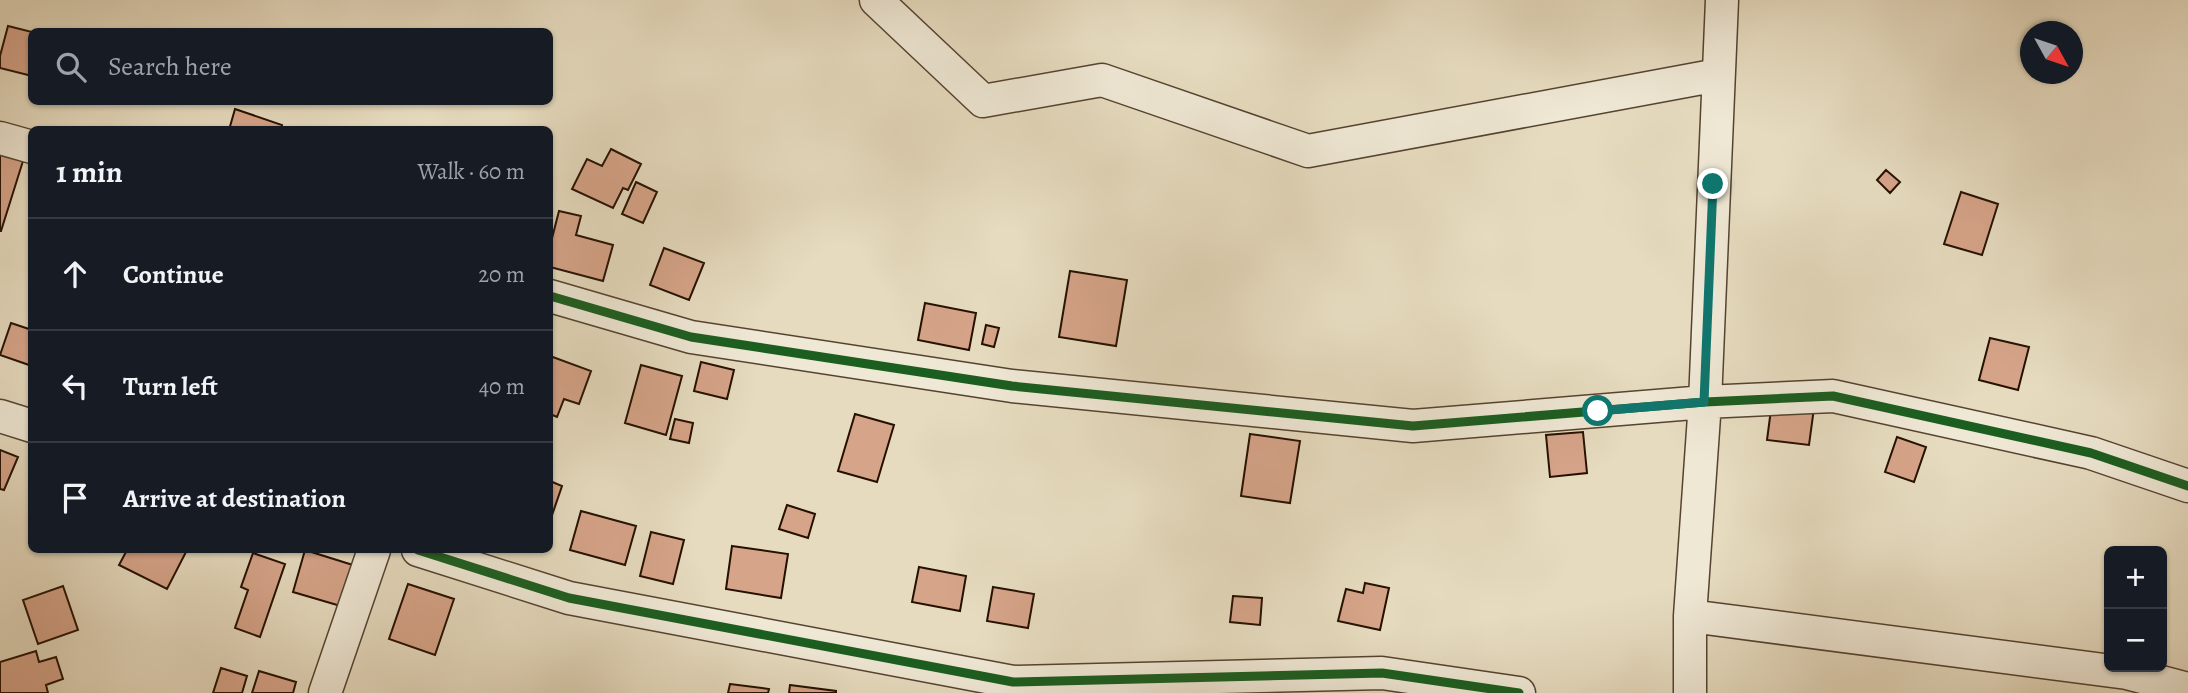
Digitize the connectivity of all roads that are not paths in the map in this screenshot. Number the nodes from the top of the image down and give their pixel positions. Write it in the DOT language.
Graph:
graph roads {
  1 [pos="876,0"];
  2 [pos="1722,0"];
  3 [pos="1718,75"];
  4 [pos="0,138"];
  5 [pos="28,146"];
  6 [pos="553,297"];
  7 [pos="1704,402"];
  8 [pos="0,416"];
  9 [pos="28,425"];
  10 [pos="2188,486"];
  11 [pos="373,553"];
  12 [pos="427,553"];
  13 [pos="1690,616"];
  14 [pos="2188,689"];
  15 [pos="325,693"];
  16 [pos="1519,693"];
  17 [pos="1690,693"];
  1 -- 3 [label="street"];
  2 -- 3 [label="street"];
  3 -- 7 [label="street"];
  4 -- 5 [label="street"];
  6 -- 7 [label="street"];
  7 -- 10 [label="street"];
  7 -- 13 [label="street"];
  8 -- 9 [label="street"];
  11 -- 15 [label="street"];
  12 -- 16 [label="street"];
  13 -- 14 [label="street"];
  13 -- 17 [label="street"];
}
